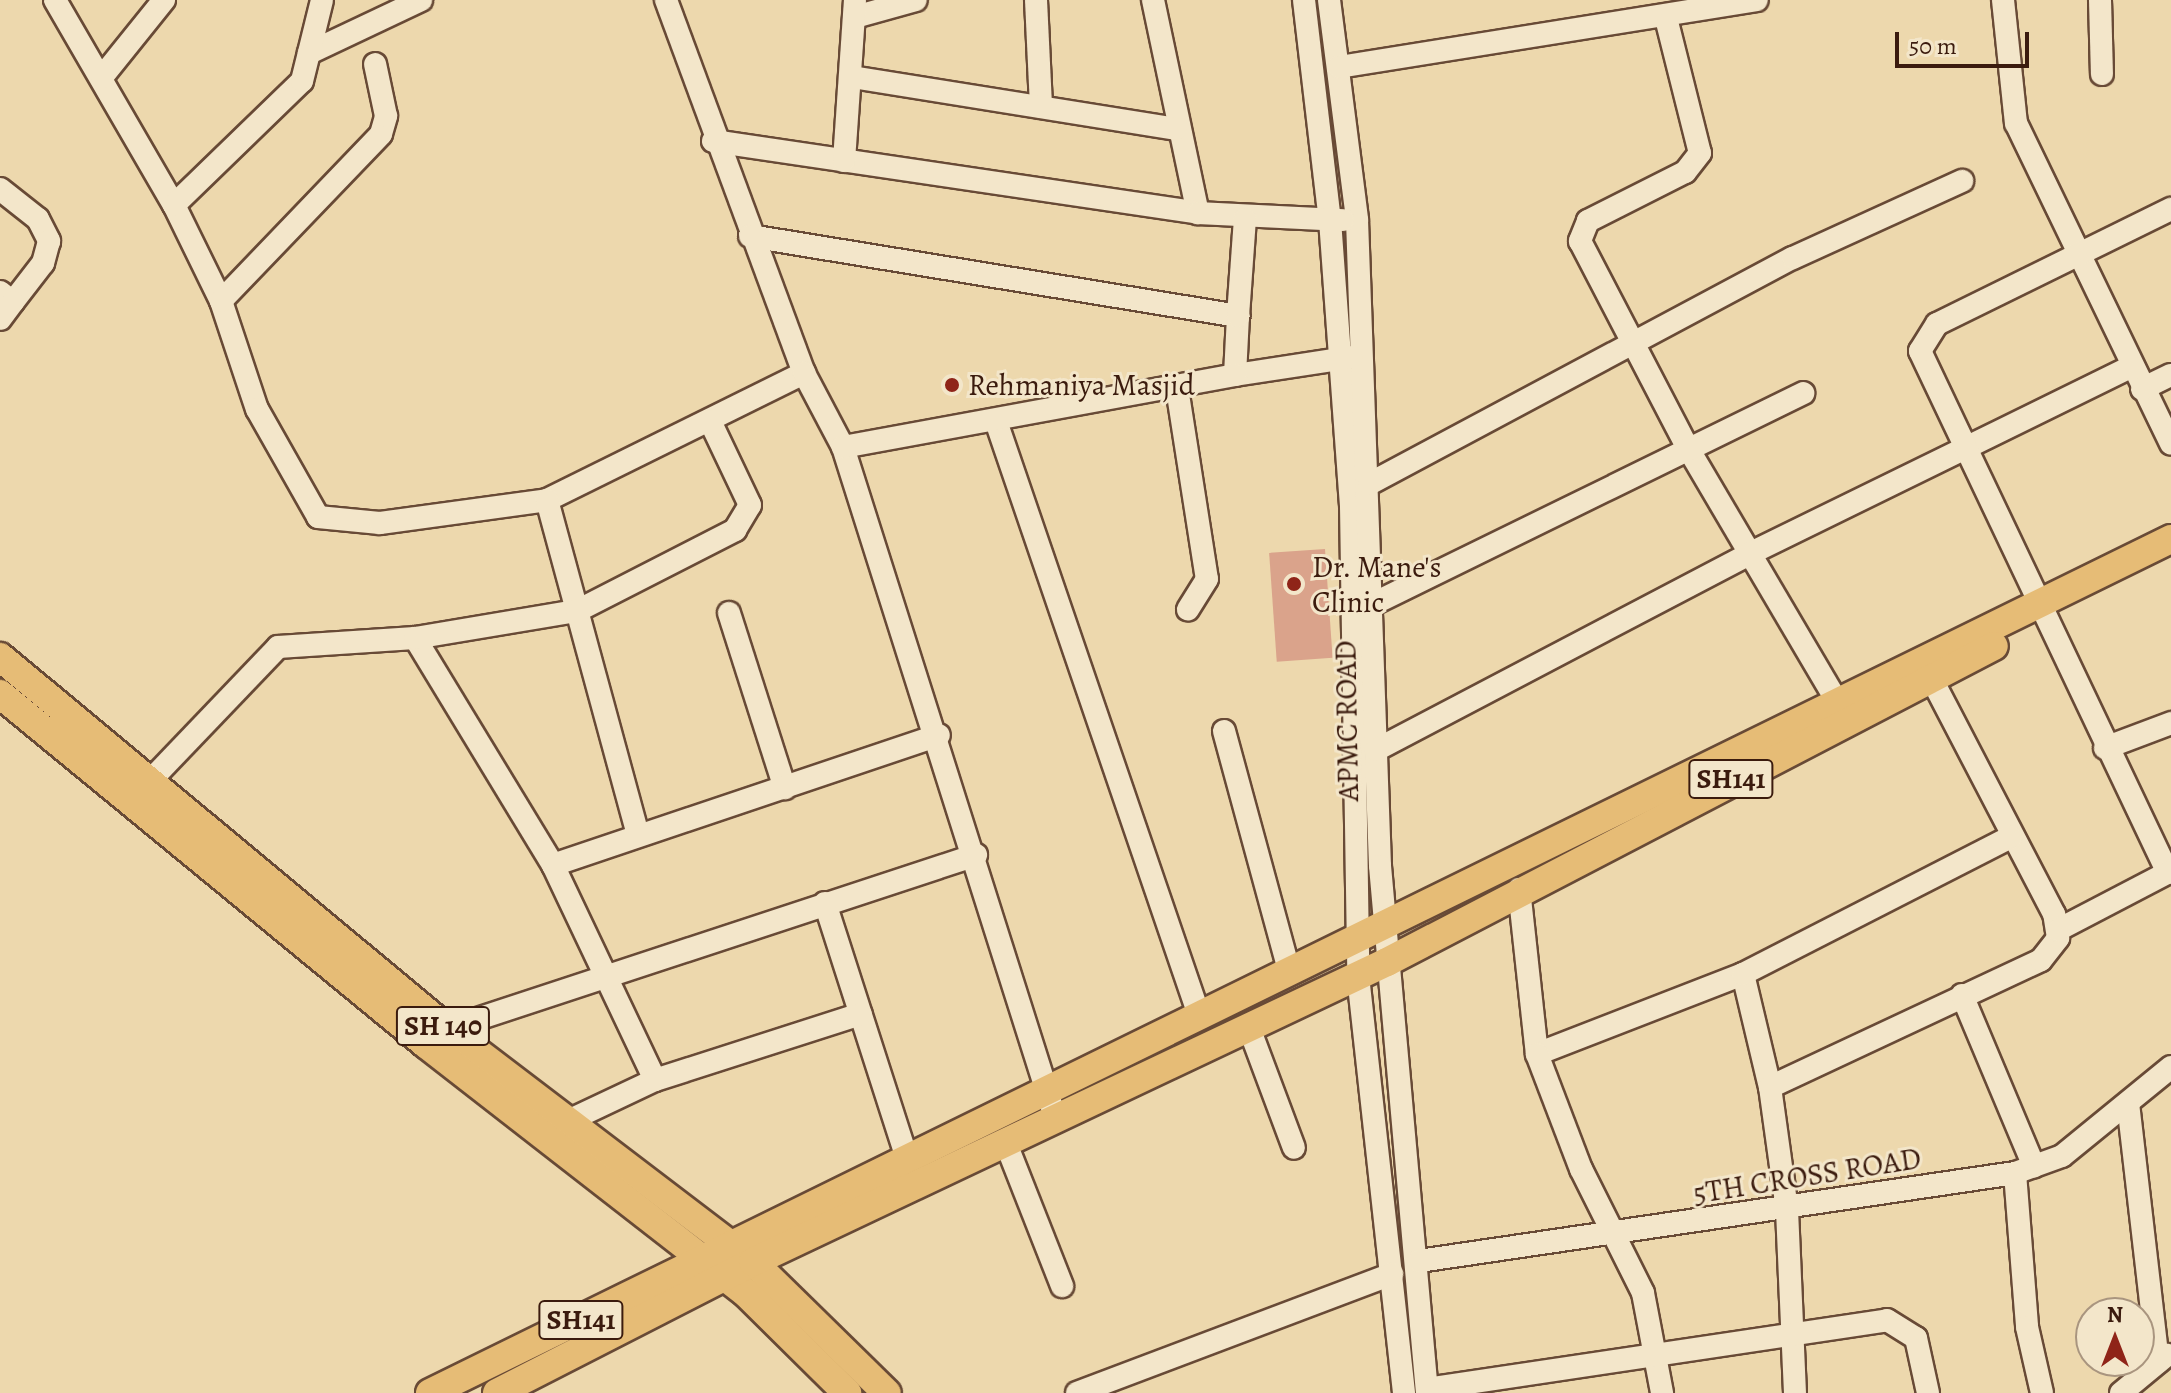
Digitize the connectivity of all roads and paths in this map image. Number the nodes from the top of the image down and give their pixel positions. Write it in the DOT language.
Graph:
graph roads {
  1 [pos="55,0"];
  2 [pos="164,0"];
  3 [pos="322,0"];
  4 [pos="421,0"];
  5 [pos="666,0"];
  6 [pos="916,0"];
  7 [pos="1036,0"];
  8 [pos="1153,0"];
  9 [pos="1304,0"];
  10 [pos="1329,0"];
  11 [pos="1757,0"];
  12 [pos="2003,0"];
  13 [pos="2100,0"];
  14 [pos="855,8"];
  15 [pos="1666,18"];
  16 [pos="309,53"];
  17 [pos="375,64"];
  18 [pos="1339,67"];
  19 [pos="2102,74"];
  20 [pos="102,77"];
  21 [pos="852,77"];
  22 [pos="1041,107"];
  23 [pos="1176,129"];
  24 [pos="713,141"];
  25 [pos="844,161"];
  26 [pos="1962,181"];
  27 [pos="0,189"];
  28 [pos="174,205"];
  29 [pos="2171,209"];
  30 [pos="1198,213"];
  31 [pos="1245,219"];
  32 [pos="1330,220"];
  33 [pos="1357,220"];
  34 [pos="750,236"];
  35 [pos="2077,255"];
  36 [pos="221,301"];
  37 [pos="4,304"];
  38 [pos="1238,316"];
  39 [pos="1631,342"];
  40 [pos="1349,357"];
  41 [pos="2132,366"];
  42 [pos="804,373"];
  43 [pos="1235,375"];
  44 [pos="2171,375"];
  45 [pos="1177,388"];
  46 [pos="2142,389"];
  47 [pos="1803,393"];
  48 [pos="710,421"];
  49 [pos="997,424"];
  50 [pos="2171,443"];
  51 [pos="843,447"];
  52 [pos="1689,450"];
  53 [pos="1965,450"];
  54 [pos="1369,484"];
  55 [pos="547,500"];
  56 [pos="2171,539"];
  57 [pos="1751,553"];
  58 [pos="2171,560"];
  59 [pos="1375,603"];
  60 [pos="1188,610"];
  61 [pos="577,611"];
  62 [pos="2042,612"];
  63 [pos="729,613"];
  64 [pos="415,638"];
  65 [pos="0,657"];
  66 [pos="1931,678"];
  67 [pos="0,694"];
  68 [pos="1837,701"];
  69 [pos="2171,723"];
  70 [pos="1224,731"];
  71 [pos="939,735"];
  72 [pos="2105,748"];
  73 [pos="1376,750"];
  74 [pos="150,781"];
  75 [pos="785,788"];
  76 [pos="638,835"];
  77 [pos="2011,837"];
  78 [pos="976,855"];
  79 [pos="553,865"];
  80 [pos="2169,872"];
  81 [pos="1519,889"];
  82 [pos="825,903"];
  83 [pos="1385,921"];
  84 [pos="2058,930"];
  85 [pos="1359,932"];
  86 [pos="1387,962"];
  87 [pos="1288,966"];
  88 [pos="609,974"];
  89 [pos="1743,974"];
  90 [pos="1358,976"];
  91 [pos="1962,995"];
  92 [pos="1198,1012"];
  93 [pos="861,1014"];
  94 [pos="1248,1025"];
  95 [pos="447,1029"];
  96 [pos="1537,1054"];
  97 [pos="2171,1067"];
  98 [pos="655,1080"];
  99 [pos="1770,1087"];
  100 [pos="2128,1103"];
  101 [pos="1050,1104"];
  102 [pos="566,1122"];
  103 [pos="1005,1141"];
  104 [pos="1294,1148"];
  105 [pos="907,1158"];
  106 [pos="2025,1170"];
  107 [pos="1787,1210"];
  108 [pos="1615,1237"];
  109 [pos="743,1255"];
  110 [pos="1419,1261"];
  111 [pos="714,1269"];
  112 [pos="1392,1274"];
  113 [pos="1062,1286"];
  114 [pos="1789,1337"];
  115 [pos="1654,1356"];
  116 [pos="2164,1357"];
  117 [pos="844,1392"];
  118 [pos="1419,1392"];
  119 [pos="430,1393"];
  120 [pos="497,1393"];
  121 [pos="887,1393"];
  122 [pos="1077,1393"];
  123 [pos="1662,1393"];
  124 [pos="1795,1393"];
  125 [pos="1928,1393"];
  126 [pos="2042,1393"];
  127 [pos="2121,1393"];
  1 -- 20 [label="street"];
  2 -- 20 [label="street"];
  3 -- 16 [label="street"];
  4 -- 16 [label="street"];
  5 -- 24 [label="street"];
  6 -- 14 [label="street"];
  7 -- 22 [label="street"];
  8 -- 23 [label="street"];
  9 -- 32 [label="street, APMC ROAD"];
  10 -- 18 [label="street, APMC ROAD"];
  11 -- 15 [label="street"];
  12 -- 35 [label="street"];
  13 -- 19 [label="street"];
  14 -- 21 [label="street"];
  15 -- 18 [label="street"];
  15 -- 39 [label="street"];
  16 -- 28 [label="street"];
  17 -- 36 [label="street"];
  18 -- 33 [label="street, APMC ROAD"];
  20 -- 28 [label="street"];
  21 -- 22 [label="street"];
  21 -- 25 [label="street"];
  22 -- 23 [label="street"];
  23 -- 30 [label="street"];
  24 -- 25 [label="street"];
  24 -- 34 [label="street"];
  25 -- 30 [label="street"];
  26 -- 39 [label="street"];
  27 -- 37 [label="street"];
  28 -- 36 [label="street"];
  29 -- 35 [label="street"];
  30 -- 31 [label="street"];
  31 -- 32 [label="street"];
  31 -- 38 [label="street"];
  32 -- 33 [label="street"];
  32 -- 40 [label="street, APMC ROAD"];
  33 -- 40 [label="street, APMC ROAD"];
  34 -- 38 [label="street"];
  34 -- 42 [label="street"];
  35 -- 41 [label="street"];
  35 -- 53 [label="street"];
  36 -- 55 [label="street"];
  38 -- 43 [label="street"];
  39 -- 52 [label="street"];
  39 -- 54 [label="street"];
  40 -- 43 [label="street"];
  40 -- 54 [label="street, APMC ROAD"];
  40 -- 85 [label="street, APMC ROAD"];
  41 -- 46 [label="street"];
  41 -- 53 [label="street"];
  42 -- 48 [label="street"];
  42 -- 51 [label="street"];
  43 -- 45 [label="street"];
  44 -- 46 [label="street"];
  45 -- 49 [label="street"];
  45 -- 60 [label="street"];
  46 -- 50 [label="street"];
  47 -- 52 [label="street"];
  48 -- 55 [label="street"];
  48 -- 61 [label="street"];
  49 -- 51 [label="street"];
  49 -- 92 [label="street"];
  51 -- 71 [label="street"];
  52 -- 57 [label="street"];
  52 -- 59 [label="street"];
  53 -- 57 [label="street"];
  53 -- 62 [label="street"];
  54 -- 59 [label="street, APMC ROAD"];
  55 -- 61 [label="street"];
  56 -- 62 [label="main road, SH141"];
  57 -- 68 [label="street"];
  57 -- 73 [label="street"];
  58 -- 62 [label="main road, SH141"];
  59 -- 73 [label="street, APMC ROAD"];
  61 -- 64 [label="street"];
  61 -- 76 [label="street"];
  62 -- 66 [label="main road, SH141"];
  62 -- 68 [label="main road, SH141"];
  62 -- 72 [label="street"];
  63 -- 75 [label="street"];
  64 -- 74 [label="street"];
  64 -- 79 [label="street"];
  65 -- 74 [label="main road, SH 140"];
  66 -- 77 [label="street"];
  66 -- 81 [label="main road, SH141"];
  67 -- 111 [label="main road, SH 140"];
  68 -- 83 [label="main road, SH141"];
  69 -- 72 [label="street"];
  70 -- 87 [label="street"];
  71 -- 75 [label="street"];
  71 -- 78 [label="street"];
  72 -- 80 [label="street"];
  73 -- 83 [label="street, APMC ROAD"];
  74 -- 95 [label="main road, SH 140"];
  75 -- 76 [label="street"];
  76 -- 79 [label="street"];
  77 -- 84 [label="street"];
  77 -- 89 [label="street"];
  78 -- 82 [label="street"];
  78 -- 101 [label="street"];
  79 -- 88 [label="street"];
  80 -- 84 [label="street"];
  81 -- 86 [label="main road, SH141"];
  81 -- 96 [label="street"];
  82 -- 88 [label="street"];
  82 -- 93 [label="street"];
  83 -- 85 [label="main road, SH141"];
  83 -- 86 [label="street, APMC ROAD"];
  84 -- 91 [label="street"];
  85 -- 87 [label="main road, SH141"];
  85 -- 90 [label="street, APMC ROAD"];
  86 -- 90 [label="main road, SH141"];
  86 -- 110 [label="street, APMC ROAD"];
  87 -- 92 [label="main road, SH141"];
  88 -- 95 [label="street"];
  88 -- 98 [label="street"];
  89 -- 96 [label="street"];
  89 -- 99 [label="street"];
  90 -- 94 [label="main road, SH141"];
  90 -- 112 [label="street, APMC ROAD"];
  91 -- 99 [label="street"];
  91 -- 106 [label="street"];
  92 -- 101 [label="main road, SH141"];
  93 -- 98 [label="street"];
  93 -- 105 [label="street"];
  94 -- 101 [label="main road"];
  94 -- 104 [label="street"];
  95 -- 102 [label="main road, SH 140"];
  96 -- 108 [label="street"];
  97 -- 100 [label="street, 5TH CROSS ROAD"];
  98 -- 102 [label="street"];
  99 -- 107 [label="street"];
  100 -- 106 [label="street, 5TH CROSS ROAD"];
  100 -- 116 [label="street"];
  101 -- 103 [label="main road"];
  101 -- 105 [label="main road, SH141"];
  102 -- 109 [label="main road, SH 140"];
  103 -- 109 [label="main road"];
  103 -- 113 [label="street"];
  105 -- 109 [label="main road, SH141"];
  106 -- 107 [label="street, 5TH CROSS ROAD"];
  106 -- 126 [label="street"];
  107 -- 108 [label="street, 5TH CROSS ROAD"];
  107 -- 114 [label="street"];
  108 -- 110 [label="street, 5TH CROSS ROAD"];
  108 -- 115 [label="street"];
  109 -- 111 [label="main road, SH141"];
  109 -- 121 [label="main road, SH 140"];
  110 -- 118 [label="street, APMC ROAD"];
  111 -- 117 [label="main road, SH 140"];
  111 -- 119 [label="main road, SH141"];
  111 -- 120 [label="main road"];
  112 -- 118 [label="street, APMC ROAD"];
  112 -- 122 [label="street"];
  114 -- 115 [label="street"];
  114 -- 124 [label="street"];
  114 -- 125 [label="street"];
  115 -- 118 [label="street"];
  115 -- 123 [label="street"];
  116 -- 127 [label="street"];
}
